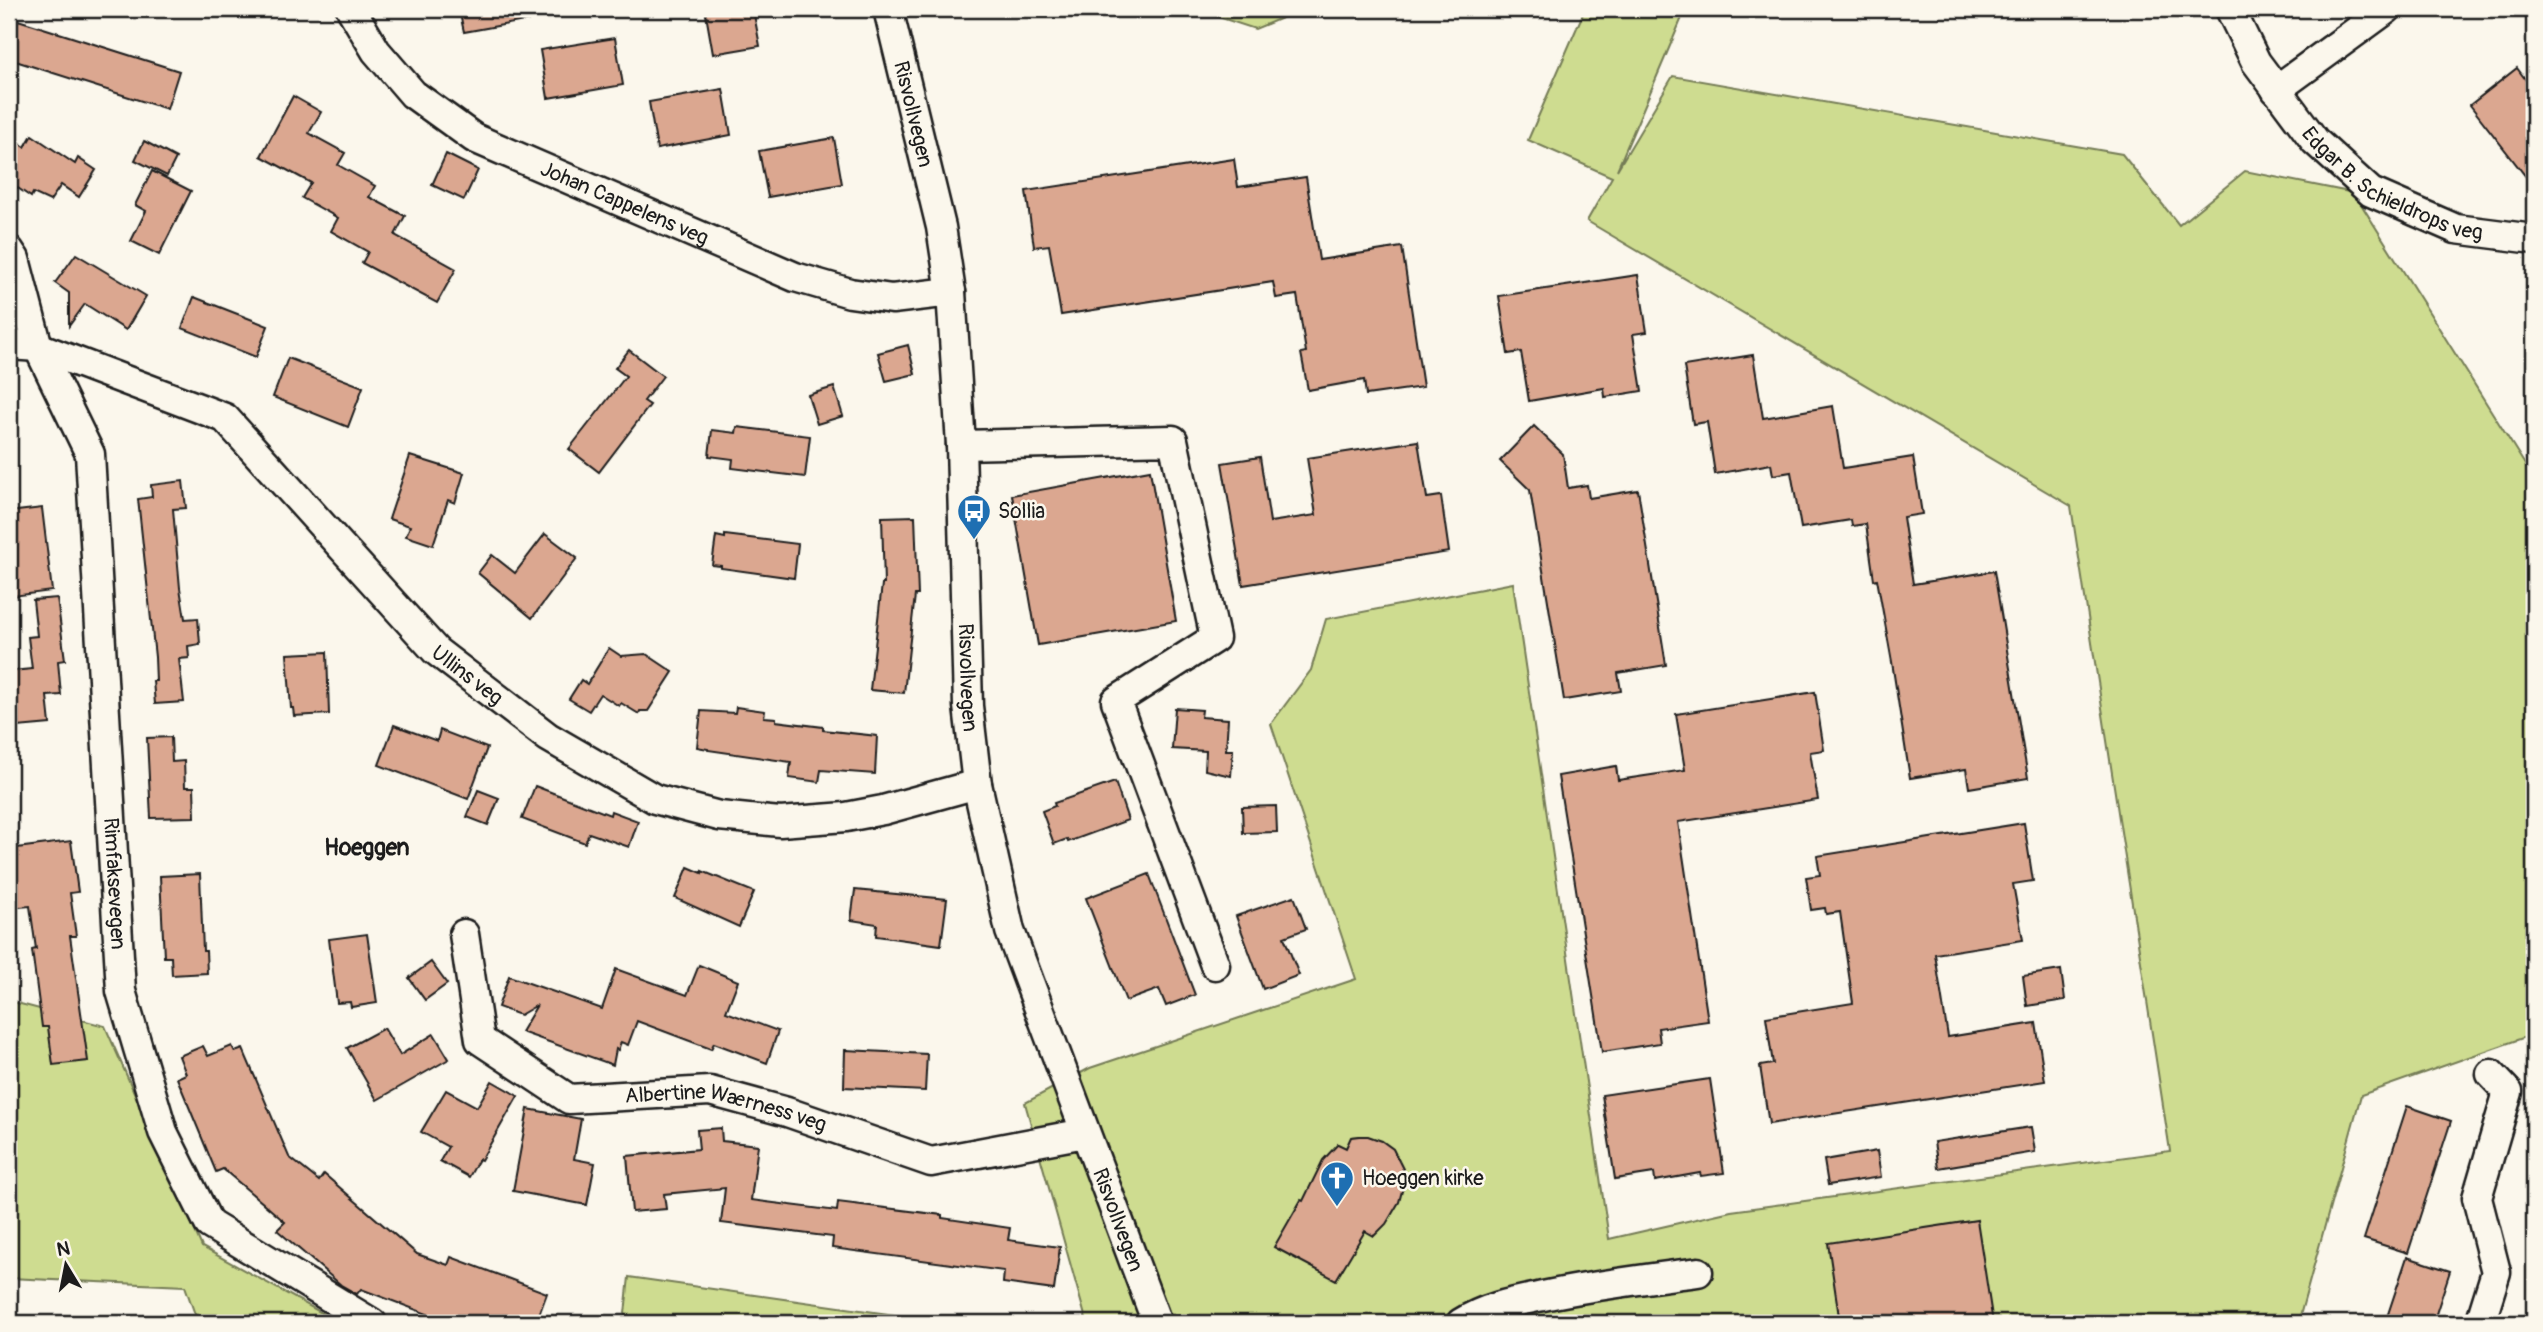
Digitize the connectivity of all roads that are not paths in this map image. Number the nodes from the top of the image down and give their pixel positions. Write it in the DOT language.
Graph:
graph roads {
  1 [pos="351,9"];
  2 [pos="888,9"];
  3 [pos="2230,9"];
  4 [pos="2387,9"];
  5 [pos="2276,90"];
  6 [pos="2534,239"];
  7 [pos="9,250"];
  8 [pos="951,292"];
  9 [pos="9,345"];
  10 [pos="38,347"];
  11 [pos="961,445"];
  12 [pos="977,784"];
  13 [pos="464,934"];
  14 [pos="1215,965"];
  15 [pos="2491,1074"];
  16 [pos="1085,1133"];
  17 [pos="1698,1272"];
  18 [pos="372,1323"];
  19 [pos="1157,1323"];
  20 [pos="1461,1323"];
  21 [pos="2480,1323"];
  1 -- 8 [label="street, Johan Cappelens veg"];
  2 -- 8 [label="street, Risvollvegen"];
  3 -- 5 [label="street, Edgar B. Schieldrops veg"];
  4 -- 5 [label="street"];
  5 -- 6 [label="street, Edgar B. Schieldrops veg"];
  7 -- 10 [label="street"];
  8 -- 11 [label="street, Risvollvegen"];
  9 -- 10 [label="street, Ullins veg"];
  10 -- 12 [label="street, Ullins veg"];
  10 -- 18 [label="street, Rimfaksevegen"];
  11 -- 12 [label="street, Risvollvegen"];
  11 -- 14 [label="street"];
  12 -- 16 [label="street, Risvollvegen"];
  13 -- 16 [label="street, Albertine Wærness veg"];
  15 -- 21 [label="street"];
  16 -- 19 [label="street, Risvollvegen"];
  17 -- 20 [label="street"];
}
